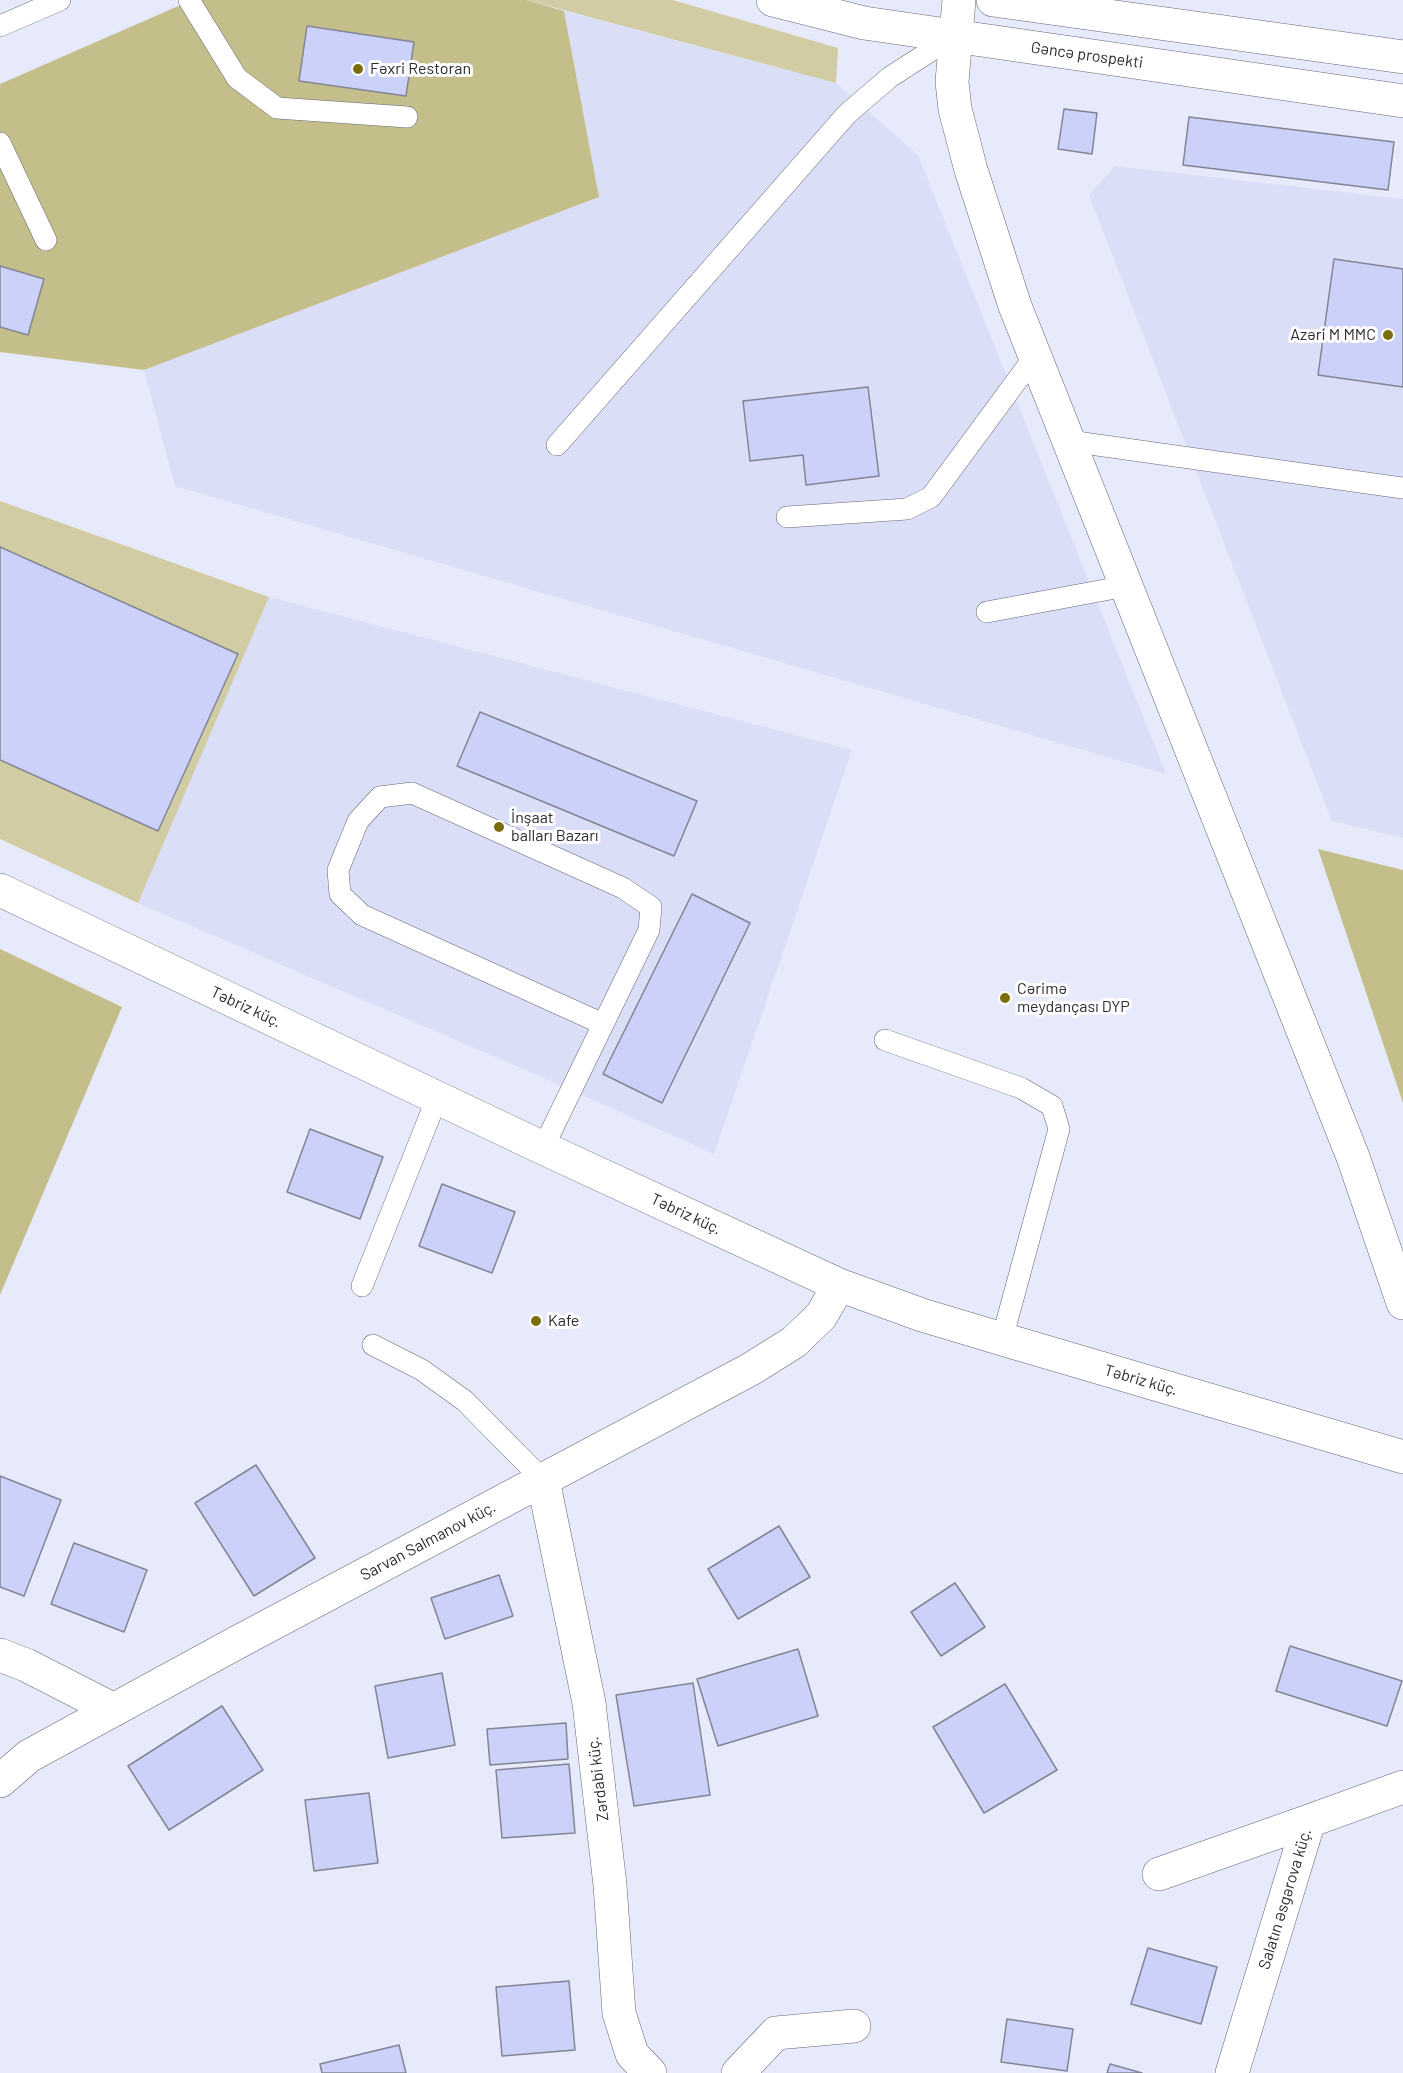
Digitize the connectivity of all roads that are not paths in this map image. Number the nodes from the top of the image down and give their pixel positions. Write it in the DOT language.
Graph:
graph roads {
  1 [pos="60,0"];
  2 [pos="189,0"];
  3 [pos="773,0"];
  4 [pos="959,0"];
  5 [pos="993,0"];
  6 [pos="0,26"];
  7 [pos="954,36"];
  8 [pos="1403,57"];
  9 [pos="1403,101"];
  10 [pos="407,117"];
  11 [pos="0,143"];
  12 [pos="46,240"];
  13 [pos="1035,356"];
  14 [pos="1069,441"];
  15 [pos="557,445"];
  16 [pos="1403,488"];
  17 [pos="787,517"];
  18 [pos="1126,586"];
  19 [pos="987,612"];
  20 [pos="0,890"];
  21 [pos="603,1024"];
  22 [pos="885,1040"];
  23 [pos="437,1098"];
  24 [pos="543,1148"];
  25 [pos="839,1285"];
  26 [pos="362,1286"];
  27 [pos="1403,1303"];
  28 [pos="1002,1339"];
  29 [pos="373,1346"];
  30 [pos="1403,1457"];
  31 [pos="543,1480"];
  32 [pos="0,1655"];
  33 [pos="114,1710"];
  34 [pos="0,1781"];
  35 [pos="1403,1786"];
  36 [pos="1309,1821"];
  37 [pos="1159,1874"];
  38 [pos="855,2026"];
  39 [pos="650,2073"];
  40 [pos="738,2073"];
  41 [pos="1232,2073"];
  1 -- 6 [label="lane"];
  2 -- 10 [label="lane"];
  3 -- 7 [label="street, Gəncə prospekti"];
  4 -- 7 [label="street"];
  5 -- 8 [label="street"];
  7 -- 9 [label="street, Gəncə prospekti"];
  7 -- 13 [label="street"];
  7 -- 15 [label="lane"];
  11 -- 12 [label="lane"];
  13 -- 14 [label="street"];
  13 -- 17 [label="lane"];
  14 -- 16 [label="lane"];
  14 -- 18 [label="street"];
  18 -- 19 [label="lane"];
  18 -- 27 [label="street"];
  20 -- 23 [label="street, Təbriz küç."];
  21 -- 21 [label="lane"];
  21 -- 24 [label="lane"];
  22 -- 28 [label="lane"];
  23 -- 24 [label="street, Təbriz küç."];
  23 -- 26 [label="lane"];
  24 -- 25 [label="street, Təbriz küç."];
  25 -- 28 [label="street, Təbriz küç."];
  25 -- 31 [label="street, Sarvan Salmanov küç."];
  28 -- 30 [label="street, Təbriz küç."];
  29 -- 31 [label="lane"];
  31 -- 33 [label="street, Sarvan Salmanov küç."];
  31 -- 39 [label="street, Zərdabi küç."];
  32 -- 33 [label="street"];
  33 -- 34 [label="street, Sarvan Salmanov küç."];
  35 -- 36 [label="street, Salatın Əsgərova küç."];
  36 -- 37 [label="street"];
  36 -- 41 [label="street, Salatın Əsgərova küç."];
  38 -- 40 [label="street"];
}
